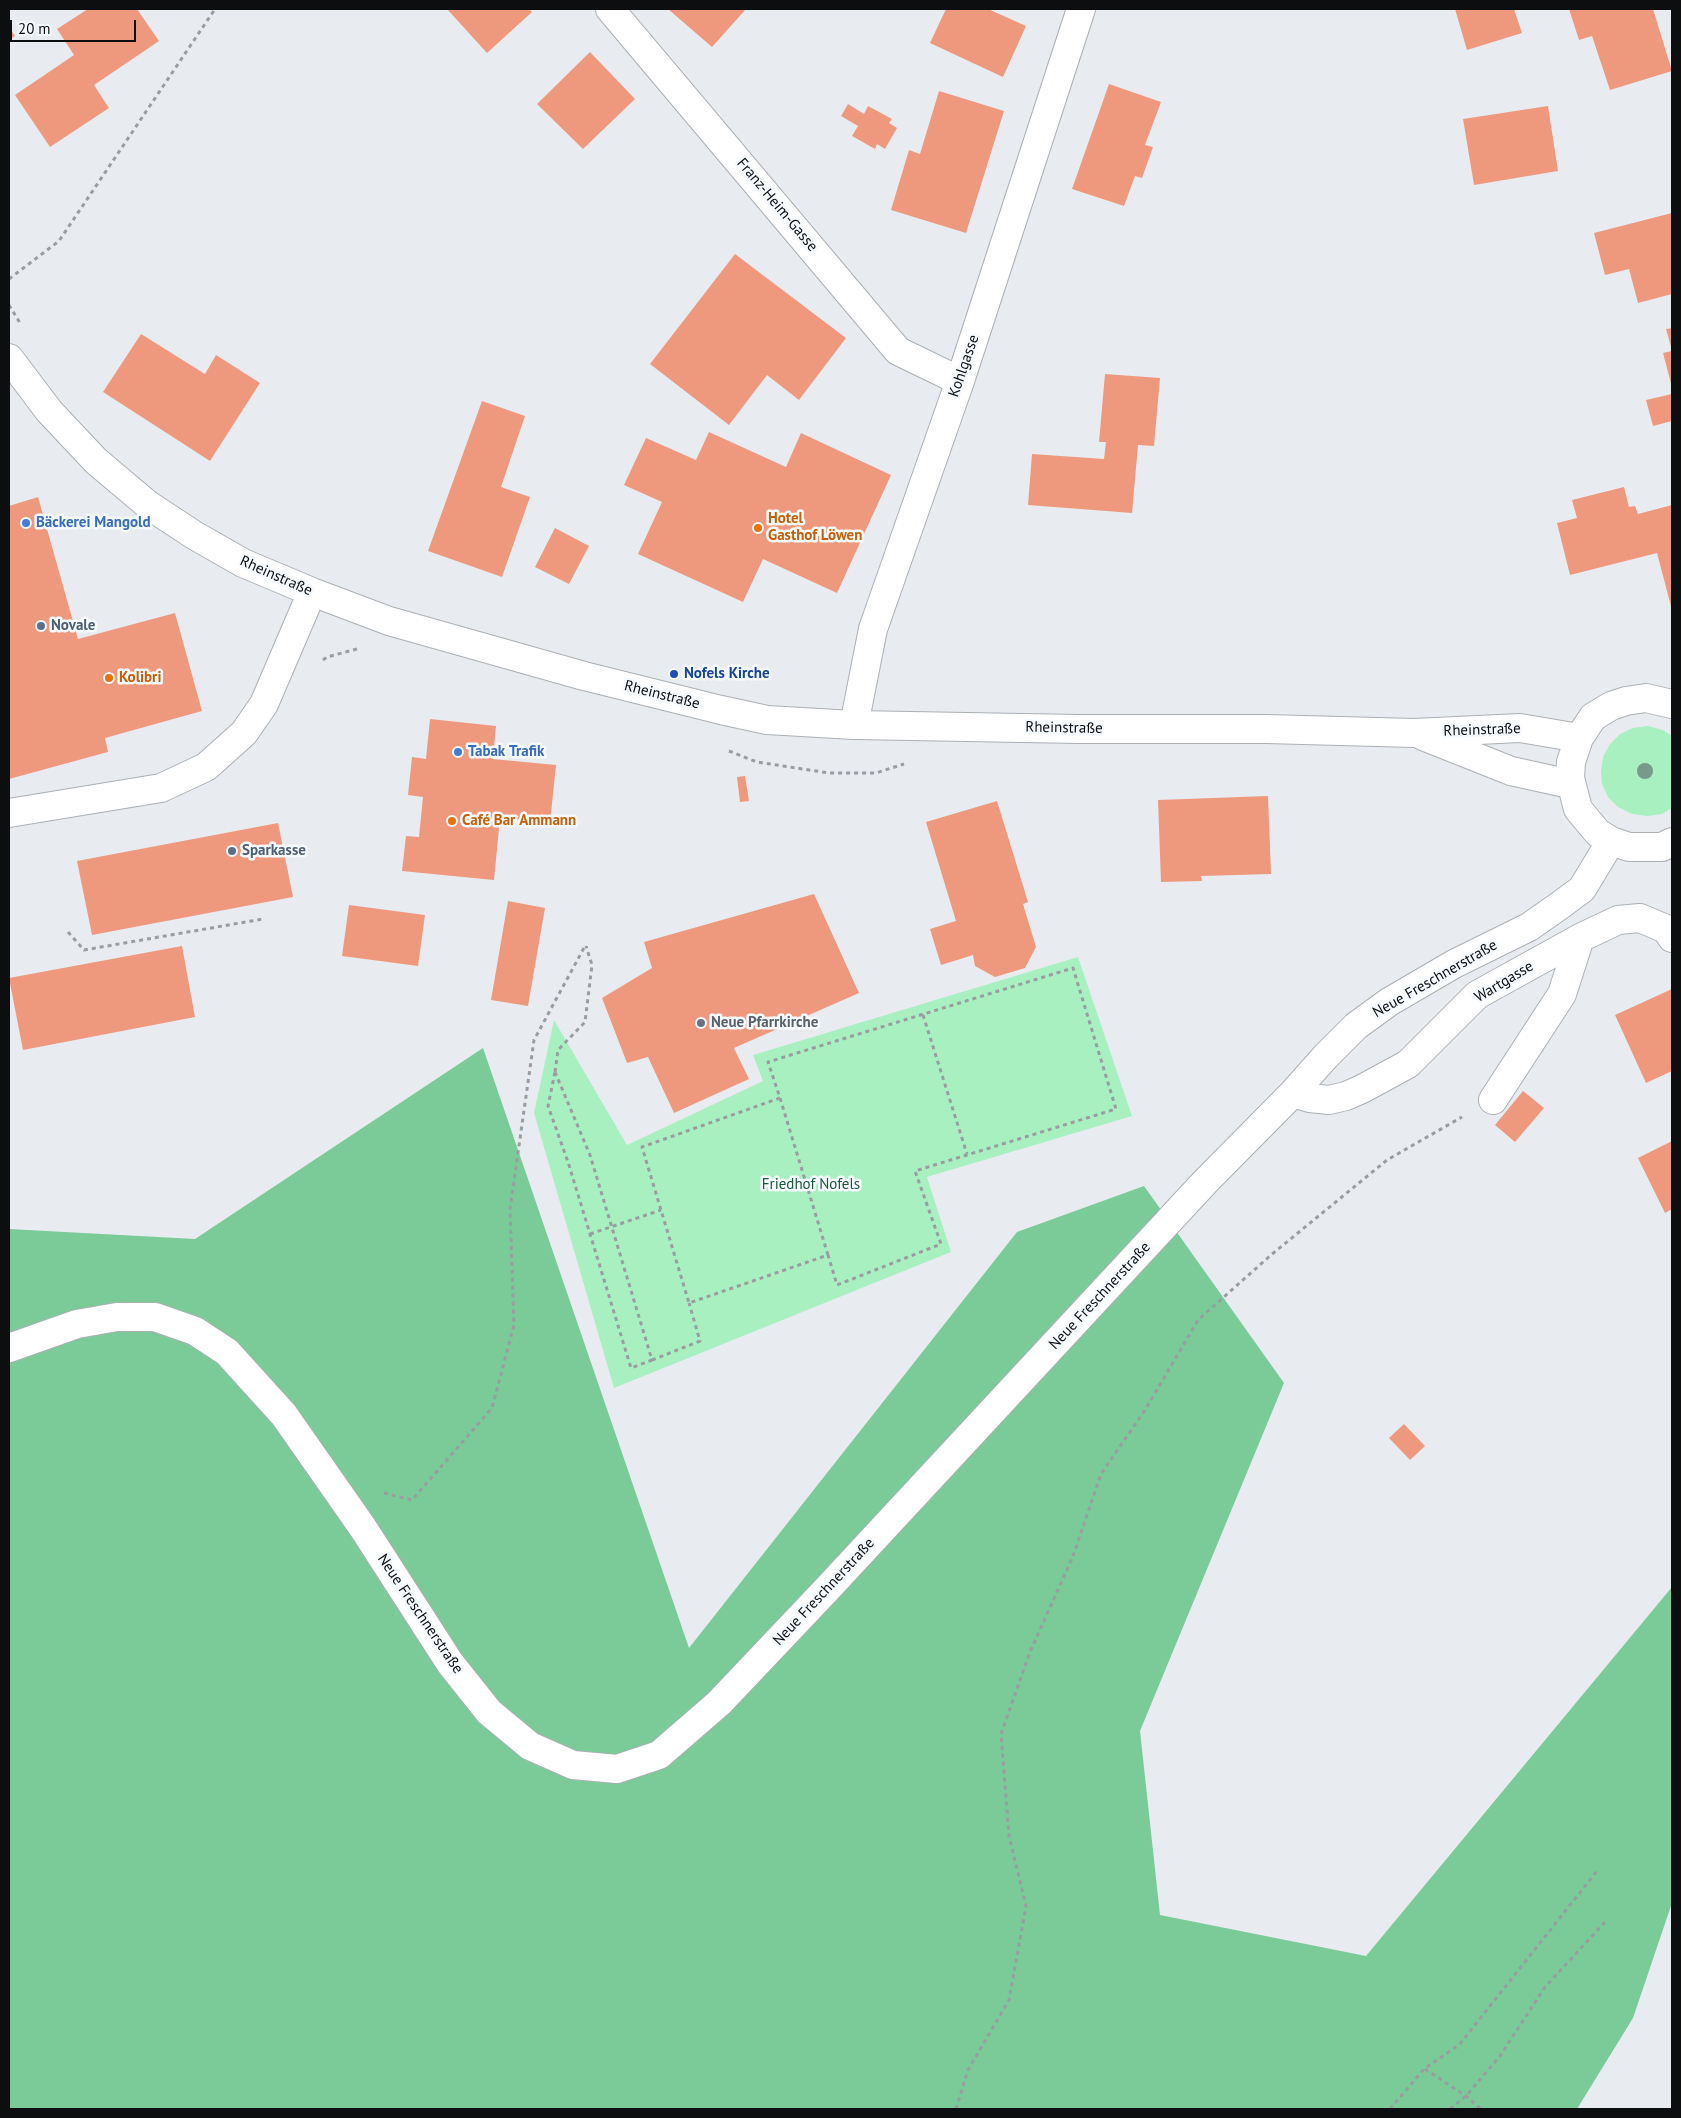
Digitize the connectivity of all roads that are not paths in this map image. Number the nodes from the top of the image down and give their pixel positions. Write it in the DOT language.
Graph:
graph roads {
  1 [pos="610,9"];
  2 [pos="1081,9"];
  3 [pos="9,358"];
  4 [pos="960,381"];
  5 [pos="312,592"];
  6 [pos="1672,704"];
  7 [pos="854,725"];
  8 [pos="1414,733"];
  9 [pos="1579,738"];
  10 [pos="1570,784"];
  11 [pos="9,813"];
  12 [pos="1611,841"];
  13 [pos="1672,842"];
  14 [pos="1580,938"];
  15 [pos="1672,938"];
  16 [pos="1293,1093"];
  17 [pos="1493,1100"];
  18 [pos="9,1348"];
  1 -- 4 [label="street, Franz-Heim-Gasse"];
  2 -- 4 [label="street, Kohlgasse"];
  3 -- 5 [label="street, Rheinstraße"];
  4 -- 7 [label="street, Kohlgasse"];
  5 -- 7 [label="street, Rheinstraße"];
  5 -- 11 [label="street"];
  6 -- 9 [label="street"];
  7 -- 8 [label="street, Rheinstraße"];
  8 -- 9 [label="street, Rheinstraße"];
  8 -- 10 [label="street, Rheinstraße"];
  9 -- 10 [label="street"];
  10 -- 12 [label="street"];
  12 -- 13 [label="street"];
  12 -- 16 [label="street, Neue Freschnerstraße"];
  14 -- 15 [label="street, Wartgasse"];
  14 -- 16 [label="street, Wartgasse"];
  14 -- 17 [label="street"];
  16 -- 18 [label="street, Neue Freschnerstraße"];
}
